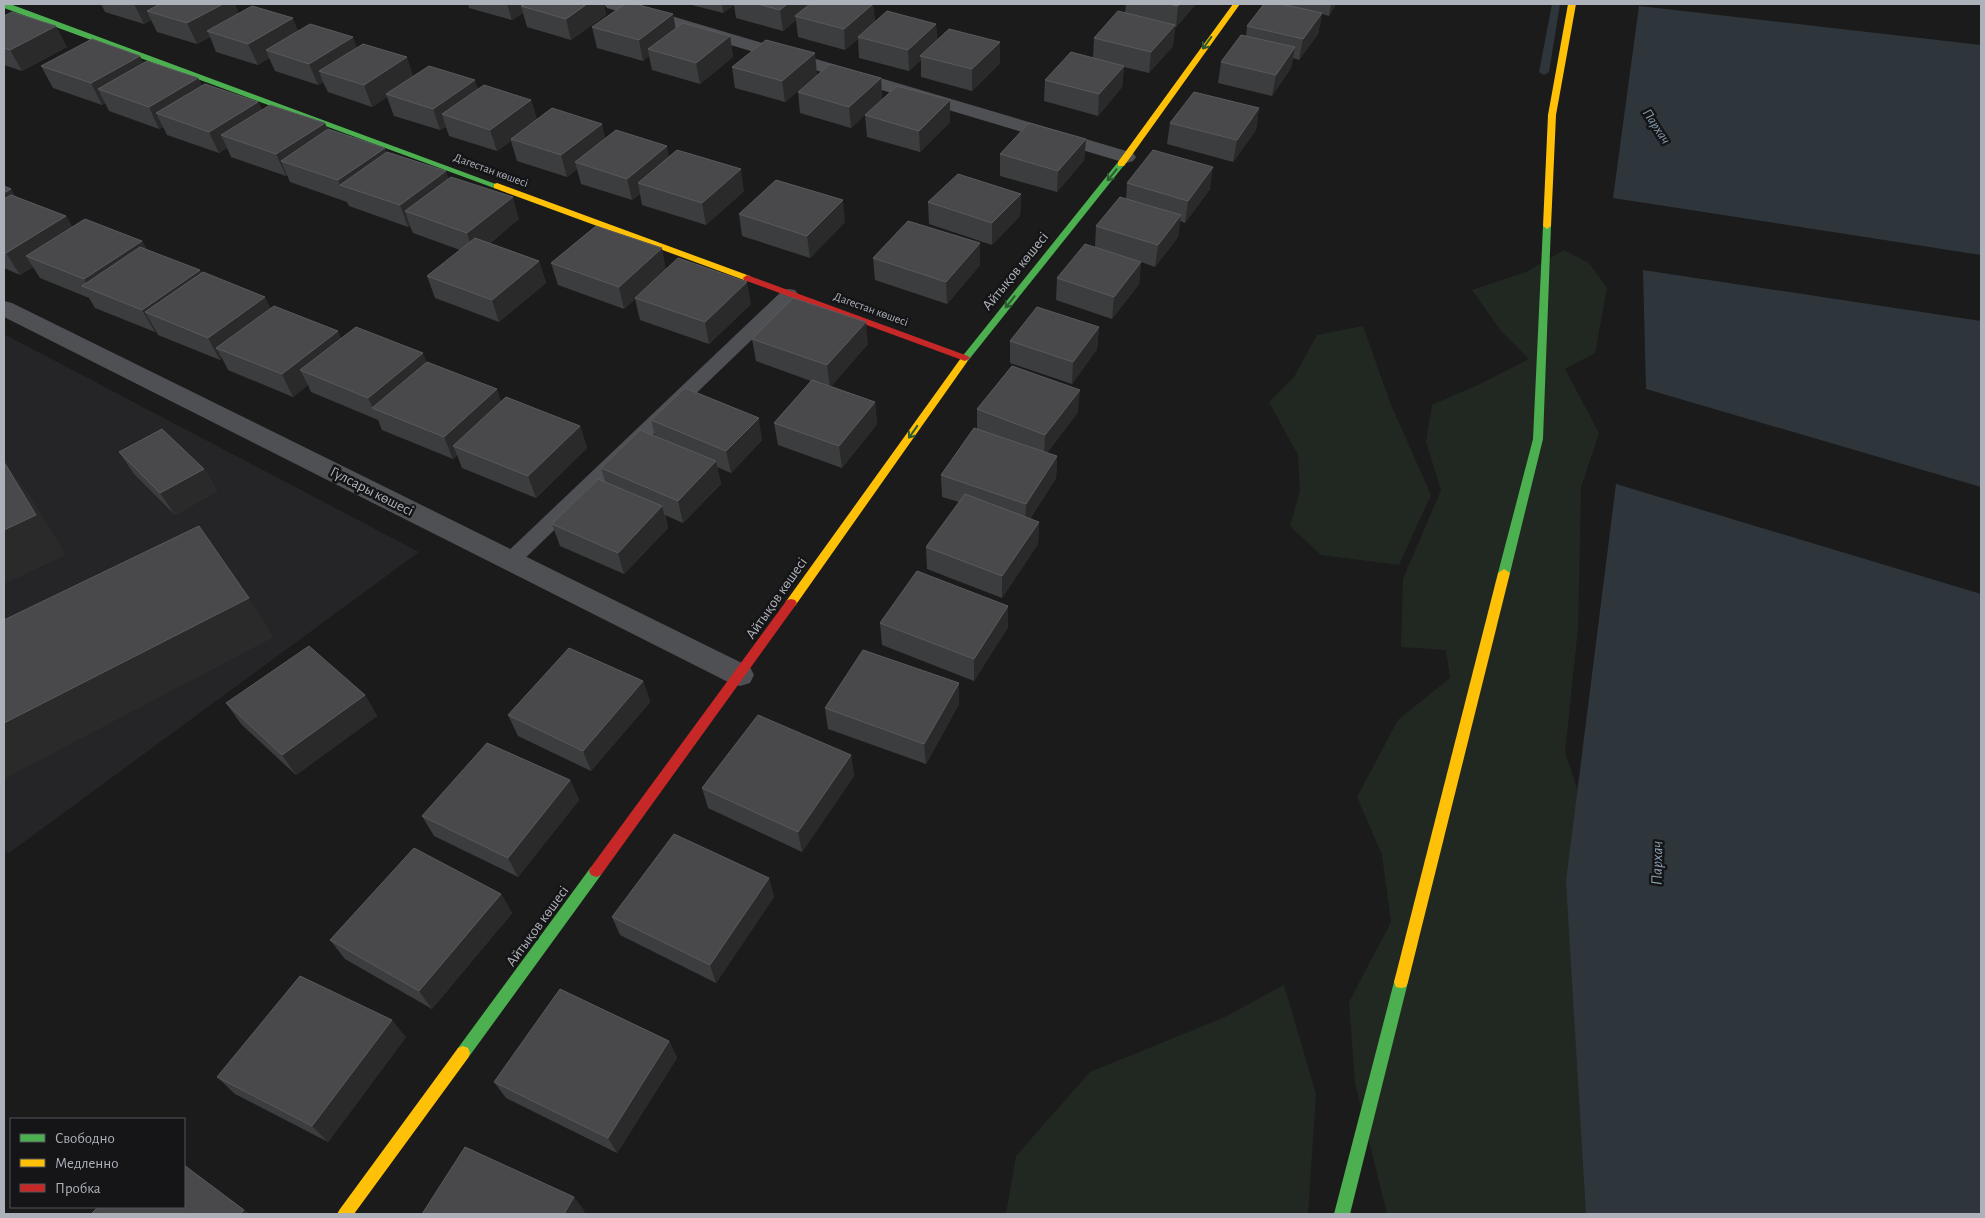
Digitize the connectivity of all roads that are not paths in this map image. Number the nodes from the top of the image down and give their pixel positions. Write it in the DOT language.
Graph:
graph roads {
  1 [pos="613,4"];
  2 [pos="1236,4"];
  3 [pos="1572,4"];
  4 [pos="8,5"];
  5 [pos="1126,157"];
  6 [pos="789,294"];
  7 [pos="4,308"];
  8 [pos="965,358"];
  9 [pos="510,561"];
  10 [pos="740,675"];
  11 [pos="344,1214"];
  12 [pos="1342,1214"];
  1 -- 5 [label="street"];
  2 -- 5 [label="street, Айтықов көшесі, one-way"];
  3 -- 12 [label="street"];
  4 -- 6 [label="street, Дагестан көшесі"];
  5 -- 8 [label="street, Айтықов көшесі, one-way"];
  6 -- 8 [label="street, Дагестан көшесі"];
  6 -- 9 [label="lane"];
  7 -- 9 [label="street, Гүлсары көшесі"];
  8 -- 10 [label="street, Айтықов көшесі, one-way"];
  9 -- 10 [label="street, Гүлсары көшесі"];
  10 -- 11 [label="street, Айтықов көшесі"];
}
